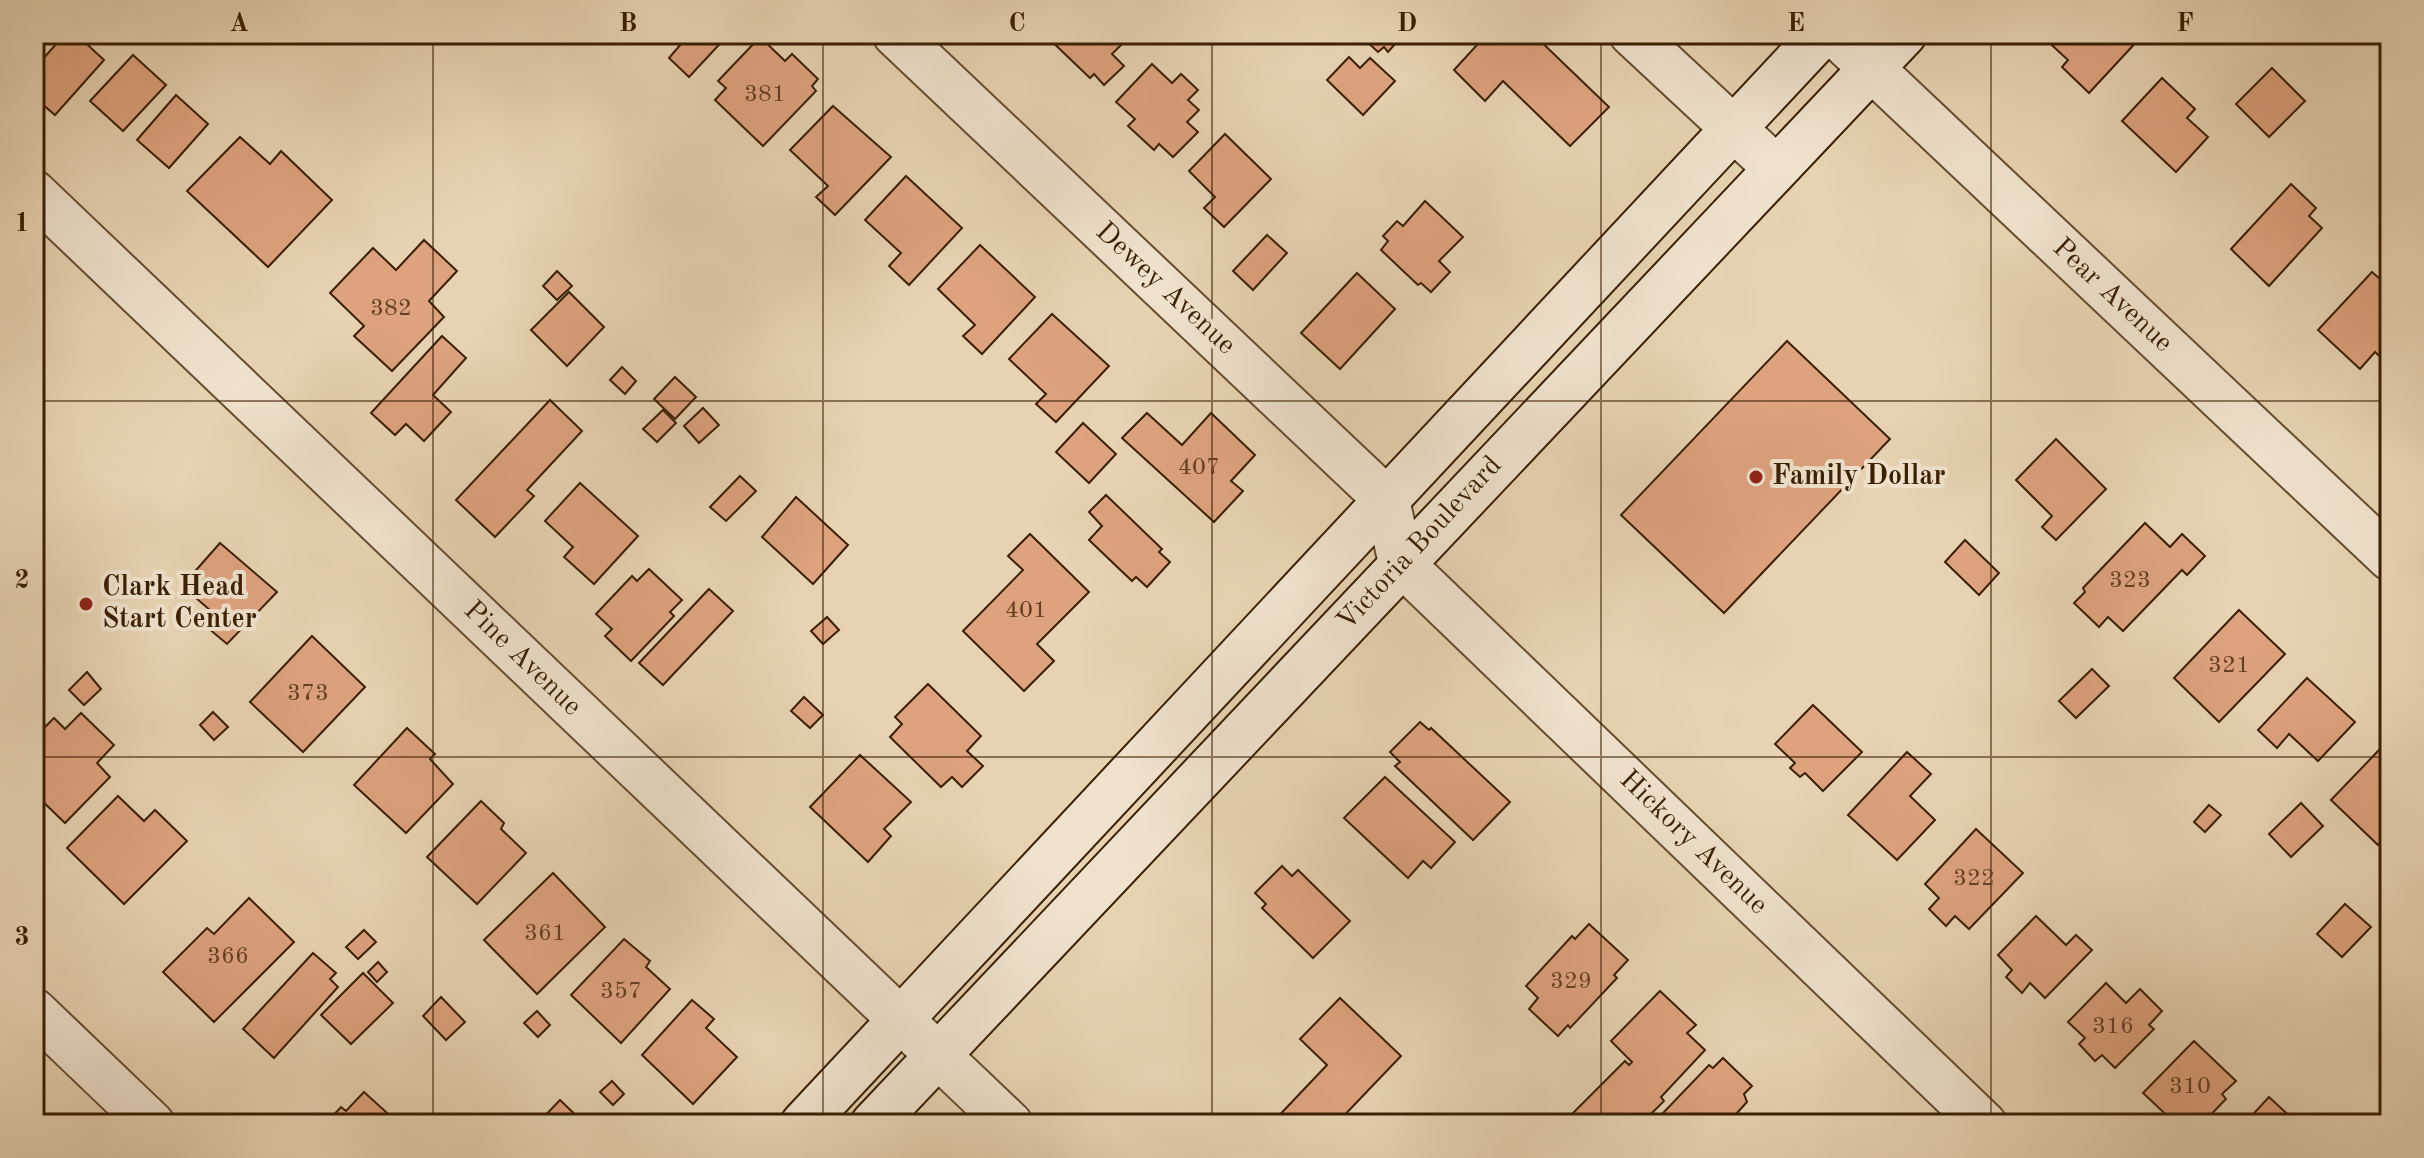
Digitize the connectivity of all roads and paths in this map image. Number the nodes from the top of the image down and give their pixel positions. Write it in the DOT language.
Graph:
graph roads {
  1 [pos="895,34"];
  2 [pos="1632,34"];
  3 [pos="1822,34"];
  4 [pos="1835,34"];
  5 [pos="1904,34"];
  6 [pos="1870,69"];
  7 [pos="1733,129"];
  8 [pos="1776,168"];
  9 [pos="34,193"];
  10 [pos="1387,500"];
  11 [pos="2390,558"];
  12 [pos="1401,563"];
  13 [pos="34,1011"];
  14 [pos="901,1022"];
  15 [pos="938,1055"];
  16 [pos="152,1124"];
  17 [pos="803,1124"];
  18 [pos="873,1124"];
  19 [pos="1010,1124"];
  20 [pos="1984,1124"];
  1 -- 10 [label="street, Dewey Avenue"];
  2 -- 7 [label="street"];
  3 -- 7 [label="street, Victoria Boulevard"];
  4 -- 6 [label="street, Pear Avenue"];
  5 -- 6 [label="street, Victoria Boulevard"];
  6 -- 8 [label="street, Victoria Boulevard"];
  6 -- 11 [label="street, Pear Avenue"];
  7 -- 8 [label="street"];
  7 -- 10 [label="street, Victoria Boulevard"];
  8 -- 12 [label="street, Victoria Boulevard"];
  9 -- 14 [label="street, Pine Avenue"];
  10 -- 12 [label="street"];
  10 -- 14 [label="street, Victoria Boulevard"];
  12 -- 15 [label="street, Victoria Boulevard"];
  12 -- 20 [label="street, Hickory Avenue"];
  13 -- 16 [label="street"];
  14 -- 15 [label="street, Pine Avenue"];
  14 -- 17 [label="street, Victoria Boulevard"];
  15 -- 18 [label="street, Victoria Boulevard"];
  15 -- 19 [label="street, Pine Avenue"];
}
